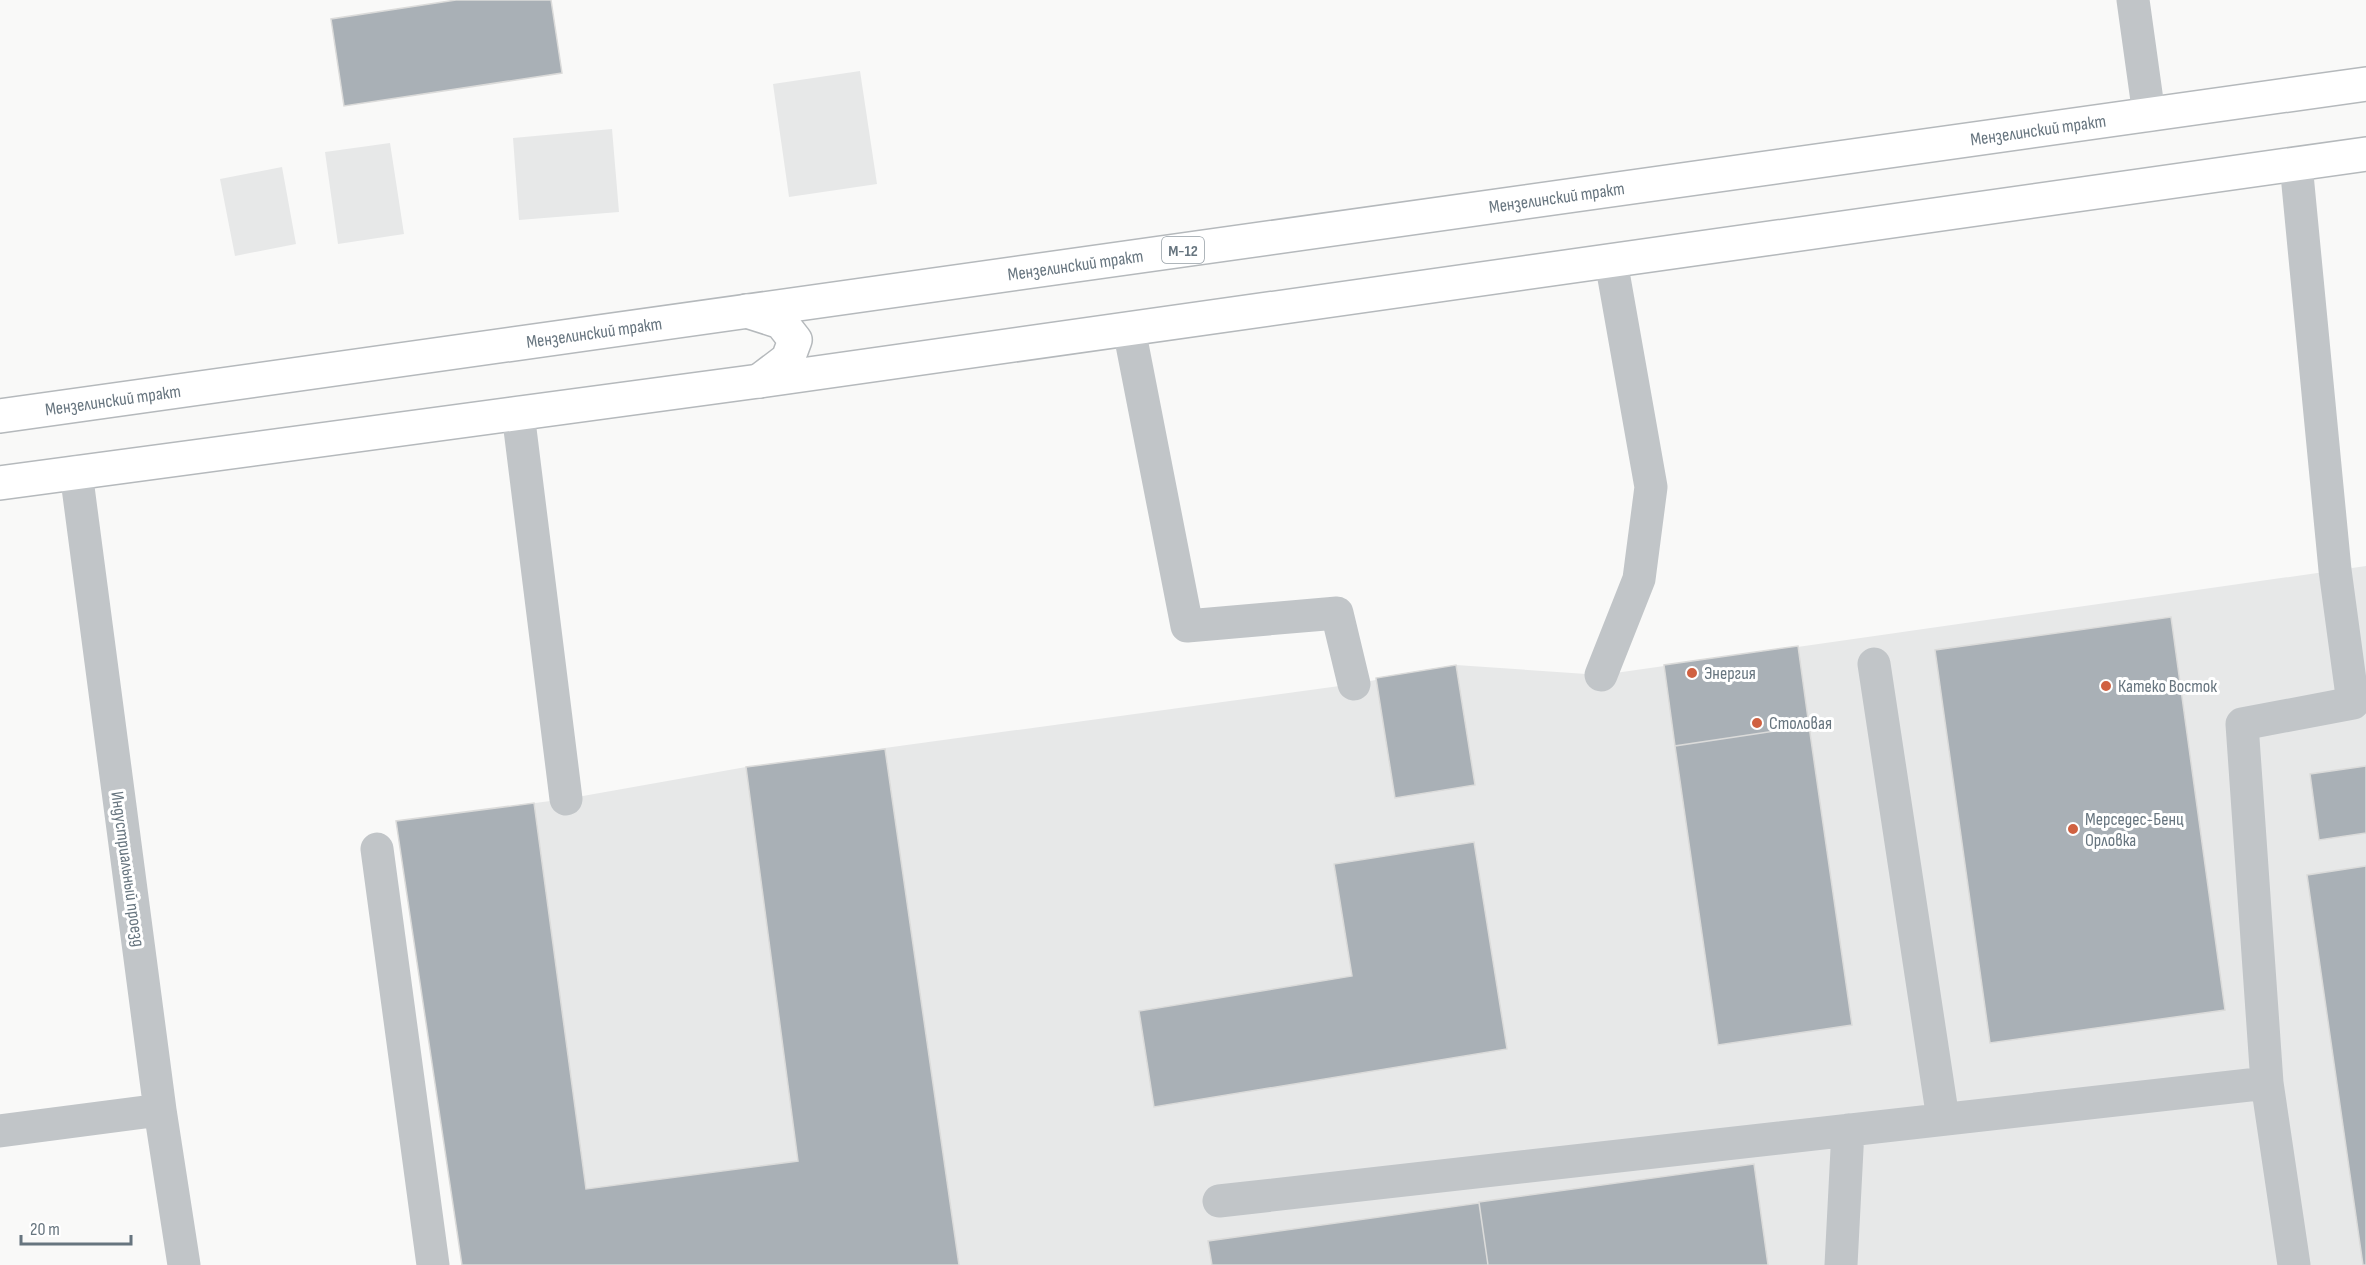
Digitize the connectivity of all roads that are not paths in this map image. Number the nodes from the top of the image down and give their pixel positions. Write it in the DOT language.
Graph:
graph roads {
  1 [pos="2133,0"];
  2 [pos="2366,84"];
  3 [pos="2149,115"];
  4 [pos="2366,154"];
  5 [pos="2296,164"];
  6 [pos="1611,261"];
  7 [pos="745,310"];
  8 [pos="1129,329"];
  9 [pos="759,381"];
  10 [pos="518,413"];
  11 [pos="0,416"];
  12 [pos="76,472"];
  13 [pos="0,483"];
  14 [pos="1874,664"];
  15 [pos="1601,675"];
  16 [pos="1354,684"];
  17 [pos="566,799"];
  18 [pos="377,849"];
  19 [pos="2267,1083"];
  20 [pos="160,1110"];
  21 [pos="1943,1119"];
  22 [pos="1848,1130"];
  23 [pos="0,1131"];
  24 [pos="1220,1201"];
  25 [pos="184,1265"];
  26 [pos="433,1265"];
  27 [pos="1841,1265"];
  28 [pos="2294,1265"];
  1 -- 3 [label="street"];
  2 -- 3 [label="main road, Мензелинский тракт / М-12"];
  3 -- 7 [label="main road, Мензелинский тракт / М-12"];
  4 -- 5 [label="main road"];
  5 -- 6 [label="main road"];
  5 -- 19 [label="street"];
  6 -- 8 [label="main road"];
  6 -- 15 [label="street"];
  7 -- 9 [label="main road"];
  7 -- 11 [label="main road, Мензелинский тракт / М-12"];
  8 -- 9 [label="main road"];
  8 -- 16 [label="street"];
  9 -- 10 [label="main road"];
  10 -- 12 [label="main road"];
  10 -- 17 [label="street"];
  12 -- 13 [label="main road"];
  12 -- 20 [label="street, Индустриальный проезд"];
  14 -- 21 [label="street"];
  18 -- 26 [label="street"];
  19 -- 21 [label="street"];
  19 -- 28 [label="street"];
  20 -- 23 [label="street"];
  20 -- 25 [label="street, Индустриальный проезд"];
  21 -- 22 [label="street"];
  22 -- 24 [label="street"];
  22 -- 27 [label="street"];
}
